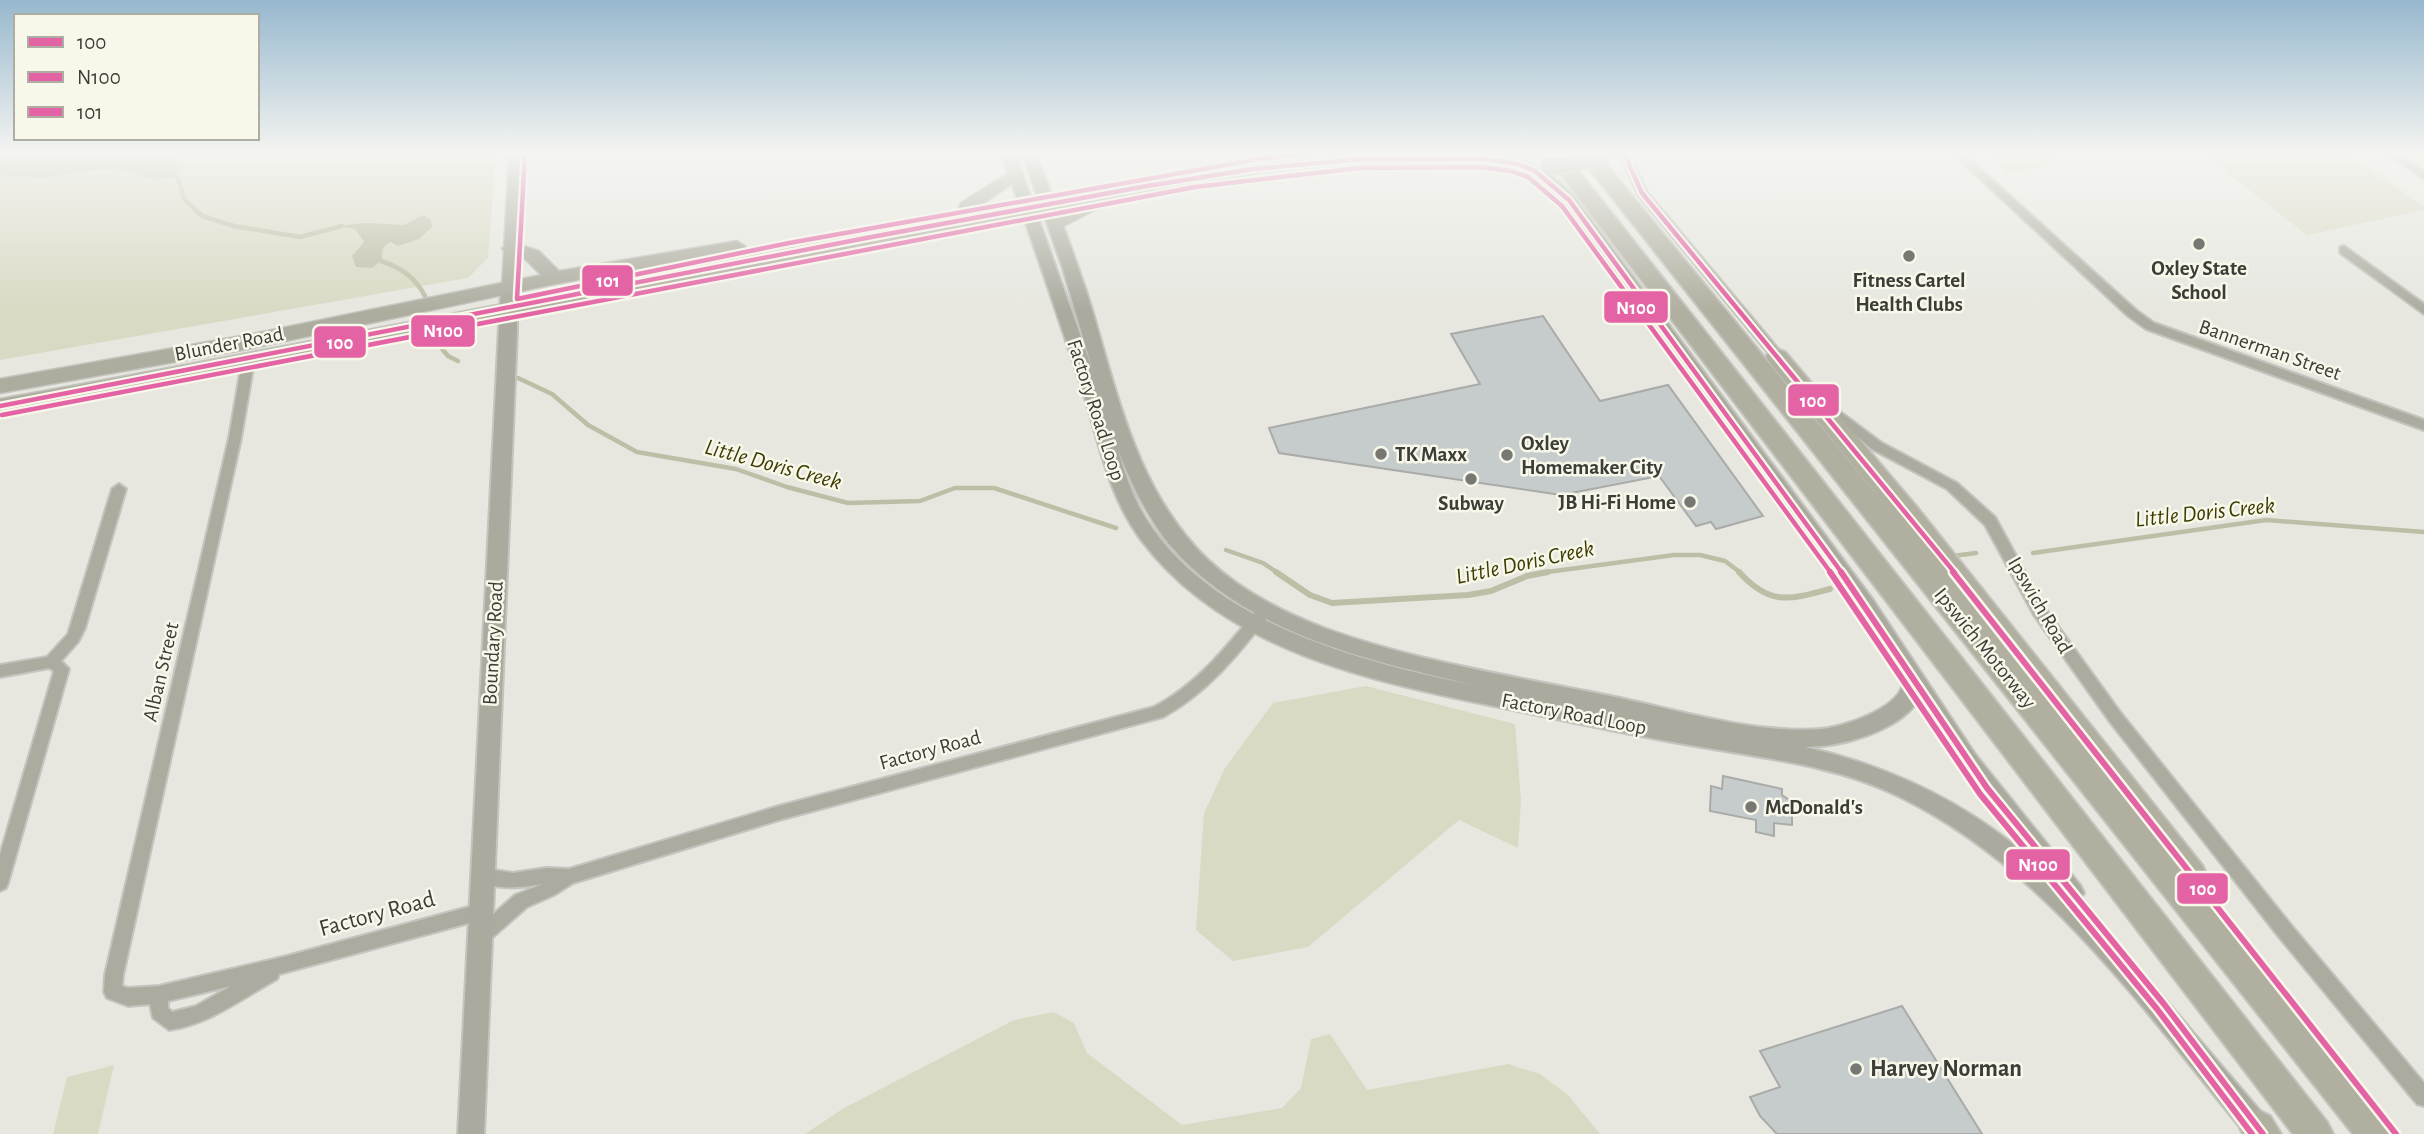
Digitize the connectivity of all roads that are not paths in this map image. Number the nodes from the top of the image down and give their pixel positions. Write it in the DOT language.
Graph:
graph roads {
  1 [pos="513,206"];
  2 [pos="968,206"];
  3 [pos="1006,206"];
  4 [pos="1026,206"];
  5 [pos="1049,206"];
  6 [pos="1090,206"];
  7 [pos="1573,206"];
  8 [pos="1611,206"];
  9 [pos="1613,206"];
  10 [pos="1653,206"];
  11 [pos="2015,206"];
  12 [pos="1056,225"];
  13 [pos="511,248"];
  14 [pos="2344,250"];
  15 [pos="555,278"];
  16 [pos="509,288"];
  17 [pos="508,310"];
  18 [pos="2424,310"];
  19 [pos="1777,357"];
  20 [pos="248,362"];
  21 [pos="0,386"];
  22 [pos="0,406"];
  23 [pos="2424,425"];
  24 [pos="119,489"];
  25 [pos="1260,617"];
  26 [pos="51,662"];
  27 [pos="0,671"];
  28 [pos="1912,674"];
  29 [pos="482,876"];
  30 [pos="569,877"];
  31 [pos="0,883"];
  32 [pos="480,912"];
  33 [pos="479,938"];
  34 [pos="287,964"];
  35 [pos="113,992"];
  36 [pos="159,995"];
  37 [pos="2424,1097"];
  38 [pos="2261,1131"];
  39 [pos="471,1134"];
  40 [pos="2315,1134"];
  41 [pos="2375,1134"];
  42 [pos="2396,1134"];
  1 -- 13 [label="street, Boundary Road"];
  2 -- 15 [label="main road, Blunder Road"];
  3 -- 17 [label="main road, Blunder Road"];
  4 -- 25 [label="main road, Factory Road Loop"];
  5 -- 12 [label="main road, Factory Road Loop"];
  6 -- 12 [label="main road"];
  7 -- 28 [label="main road"];
  8 -- 40 [label="highway, Ipswich Motorway"];
  9 -- 41 [label="highway, Ipswich Motorway"];
  10 -- 19 [label="street, Ipswich Road"];
  11 -- 23 [label="street, Bannerman Street"];
  12 -- 25 [label="main road, Factory Road Loop"];
  13 -- 15 [label="main road"];
  13 -- 16 [label="street, Boundary Road"];
  14 -- 18 [label="street"];
  15 -- 16 [label="main road, Blunder Road"];
  16 -- 17 [label="main road, Boundary Road"];
  16 -- 21 [label="main road, Blunder Road"];
  17 -- 20 [label="main road, Blunder Road"];
  17 -- 29 [label="main road, Boundary Road"];
  19 -- 37 [label="street, Ipswich Road"];
  19 -- 42 [label="highway"];
  20 -- 22 [label="main road, Blunder Road"];
  20 -- 35 [label="street, Alban Street"];
  24 -- 26 [label="street"];
  25 -- 28 [label="main road, Factory Road Loop"];
  25 -- 30 [label="street, Factory Road"];
  25 -- 38 [label="main road, Factory Road Loop"];
  26 -- 27 [label="street"];
  26 -- 31 [label="street"];
  28 -- 38 [label="main road"];
  29 -- 30 [label="street, Factory Road"];
  29 -- 32 [label="main road, Boundary Road"];
  30 -- 33 [label="street, Factory Road"];
  32 -- 33 [label="main road, Boundary Road"];
  32 -- 34 [label="street, Factory Road"];
  33 -- 39 [label="main road, Boundary Road"];
  34 -- 36 [label="street, Factory Road"];
  34 -- 36 [label="street, Factory Road"];
  35 -- 36 [label="street, Factory Road"];
}
